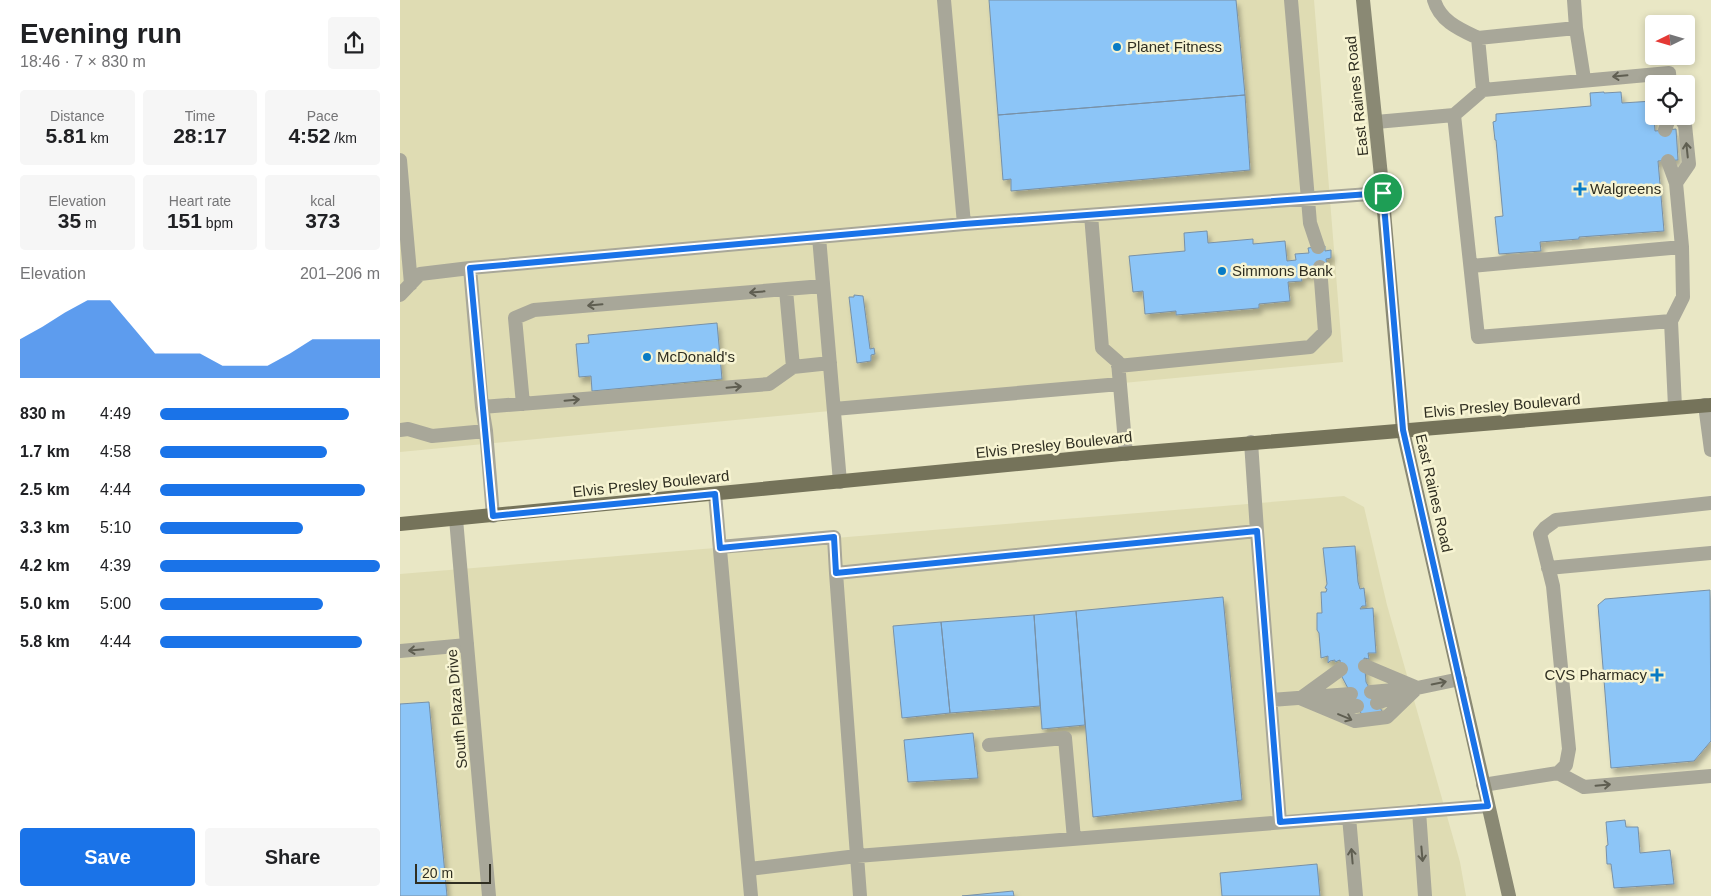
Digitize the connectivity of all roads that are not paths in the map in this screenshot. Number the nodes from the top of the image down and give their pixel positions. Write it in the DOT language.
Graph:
graph roads {
  1 [pos="944,0"];
  2 [pos="1291,0"];
  3 [pos="1363,0"];
  4 [pos="1434,0"];
  5 [pos="1574,0"];
  6 [pos="1576,28"];
  7 [pos="1478,38"];
  8 [pos="1669,75"];
  9 [pos="1584,79"];
  10 [pos="1483,90"];
  11 [pos="1454,114"];
  12 [pos="1376,122"];
  13 [pos="1667,125"];
  14 [pos="1685,125"];
  15 [pos="1665,130"];
  16 [pos="400,160"];
  17 [pos="1668,161"];
  18 [pos="1676,183"];
  19 [pos="1383,193"];
  20 [pos="1308,199"];
  21 [pos="1091,215"];
  22 [pos="964,224"];
  23 [pos="819,237"];
  24 [pos="1318,247"];
  25 [pos="1682,247"];
  26 [pos="1472,266"];
  27 [pos="1320,267"];
  28 [pos="470,268"];
  29 [pos="411,284"];
  30 [pos="823,286"];
  31 [pos="786,290"];
  32 [pos="400,296"];
  33 [pos="1671,322"];
  34 [pos="830,363"];
  35 [pos="1118,366"];
  36 [pos="793,367"];
  37 [pos="1120,384"];
  38 [pos="524,404"];
  39 [pos="1708,405"];
  40 [pos="482,407"];
  41 [pos="1675,407"];
  42 [pos="834,409"];
  43 [pos="400,430"];
  44 [pos="1403,430"];
  45 [pos="486,431"];
  46 [pos="1251,442"];
  47 [pos="1711,450"];
  48 [pos="1126,454"];
  49 [pos="840,482"];
  50 [pos="715,494"];
  51 [pos="1711,502"];
  52 [pos="493,516"];
  53 [pos="456,519"];
  54 [pos="400,524"];
  55 [pos="1257,531"];
  56 [pos="720,548"];
  57 [pos="1711,553"];
  58 [pos="1548,568"];
  59 [pos="836,573"];
  60 [pos="467,645"];
  61 [pos="400,651"];
  62 [pos="1365,671"];
  63 [pos="1342,674"];
  64 [pos="1460,679"];
  65 [pos="1417,688"];
  66 [pos="1300,698"];
  67 [pos="1374,698"];
  68 [pos="1271,700"];
  69 [pos="1354,700"];
  70 [pos="989,745"];
  71 [pos="1558,773"];
  72 [pos="1711,776"];
  73 [pos="1483,785"];
  74 [pos="1488,806"];
  75 [pos="1418,811"];
  76 [pos="1349,817"];
  77 [pos="1280,822"];
  78 [pos="1074,839"];
  79 [pos="857,856"];
  80 [pos="749,869"];
  81 [pos="489,896"];
  82 [pos="752,896"];
  83 [pos="860,896"];
  84 [pos="1356,896"];
  85 [pos="1425,896"];
  86 [pos="1509,896"];
  1 -- 22 [label="street"];
  2 -- 20 [label="street"];
  3 -- 12 [label="main road, East Raines Road"];
  4 -- 7 [label="street"];
  5 -- 6 [label="street"];
  6 -- 7 [label="street"];
  6 -- 9 [label="street"];
  7 -- 10 [label="street"];
  8 -- 9 [label="street, one-way"];
  9 -- 10 [label="street"];
  10 -- 11 [label="street"];
  11 -- 12 [label="street"];
  11 -- 26 [label="street"];
  12 -- 19 [label="main road, East Raines Road"];
  13 -- 15 [label="street"];
  18 -- 14 [label="street, one-way"];
  16 -- 29 [label="street"];
  17 -- 18 [label="street"];
  18 -- 25 [label="street"];
  19 -- 20 [label="street"];
  19 -- 44 [label="main road, East Raines Road"];
  20 -- 21 [label="street"];
  20 -- 24 [label="street"];
  21 -- 22 [label="street"];
  21 -- 35 [label="street"];
  22 -- 23 [label="street"];
  23 -- 28 [label="street"];
  23 -- 30 [label="street"];
  25 -- 26 [label="street"];
  25 -- 33 [label="street"];
  26 -- 33 [label="street"];
  27 -- 35 [label="street"];
  28 -- 29 [label="street"];
  28 -- 40 [label="street"];
  29 -- 32 [label="street"];
  30 -- 31 [label="street"];
  30 -- 34 [label="street"];
  31 -- 36 [label="street"];
  31 -- 38 [label="street, one-way"];
  33 -- 41 [label="street"];
  34 -- 36 [label="street"];
  34 -- 42 [label="street"];
  35 -- 37 [label="street"];
  38 -- 36 [label="street, one-way"];
  37 -- 42 [label="street"];
  37 -- 48 [label="street"];
  38 -- 40 [label="street"];
  39 -- 41 [label="main road, Elvis Presley Boulevard"];
  39 -- 47 [label="street"];
  40 -- 45 [label="street"];
  41 -- 44 [label="main road, Elvis Presley Boulevard"];
  42 -- 49 [label="street"];
  43 -- 45 [label="street"];
  44 -- 46 [label="main road, Elvis Presley Boulevard"];
  44 -- 64 [label="main road, East Raines Road"];
  45 -- 52 [label="street"];
  46 -- 48 [label="main road, Elvis Presley Boulevard"];
  46 -- 55 [label="street"];
  48 -- 49 [label="main road, Elvis Presley Boulevard"];
  49 -- 50 [label="main road, Elvis Presley Boulevard"];
  50 -- 52 [label="main road, Elvis Presley Boulevard"];
  50 -- 56 [label="street"];
  51 -- 58 [label="street"];
  52 -- 53 [label="main road, Elvis Presley Boulevard"];
  53 -- 54 [label="main road, Elvis Presley Boulevard"];
  53 -- 60 [label="street, South Plaza Drive"];
  55 -- 59 [label="street"];
  55 -- 68 [label="street"];
  56 -- 59 [label="street"];
  56 -- 80 [label="street"];
  57 -- 58 [label="street"];
  58 -- 71 [label="street"];
  59 -- 79 [label="street"];
  60 -- 61 [label="street, one-way"];
  60 -- 81 [label="street, South Plaza Drive"];
  62 -- 65 [label="street"];
  63 -- 66 [label="street"];
  65 -- 64 [label="street, one-way"];
  64 -- 73 [label="main road, East Raines Road"];
  66 -- 65 [label="street, one-way"];
  65 -- 67 [label="street"];
  66 -- 68 [label="street"];
  66 -- 69 [label="street"];
  68 -- 77 [label="street"];
  70 -- 78 [label="street"];
  71 -- 72 [label="street, one-way"];
  71 -- 73 [label="street"];
  73 -- 74 [label="main road, East Raines Road"];
  74 -- 75 [label="street"];
  74 -- 86 [label="main road, East Raines Road"];
  75 -- 76 [label="street"];
  75 -- 85 [label="street, one-way"];
  76 -- 77 [label="street"];
  84 -- 76 [label="street, one-way"];
  77 -- 78 [label="street"];
  78 -- 79 [label="street"];
  79 -- 80 [label="street"];
  79 -- 83 [label="street"];
  80 -- 82 [label="street"];
}
